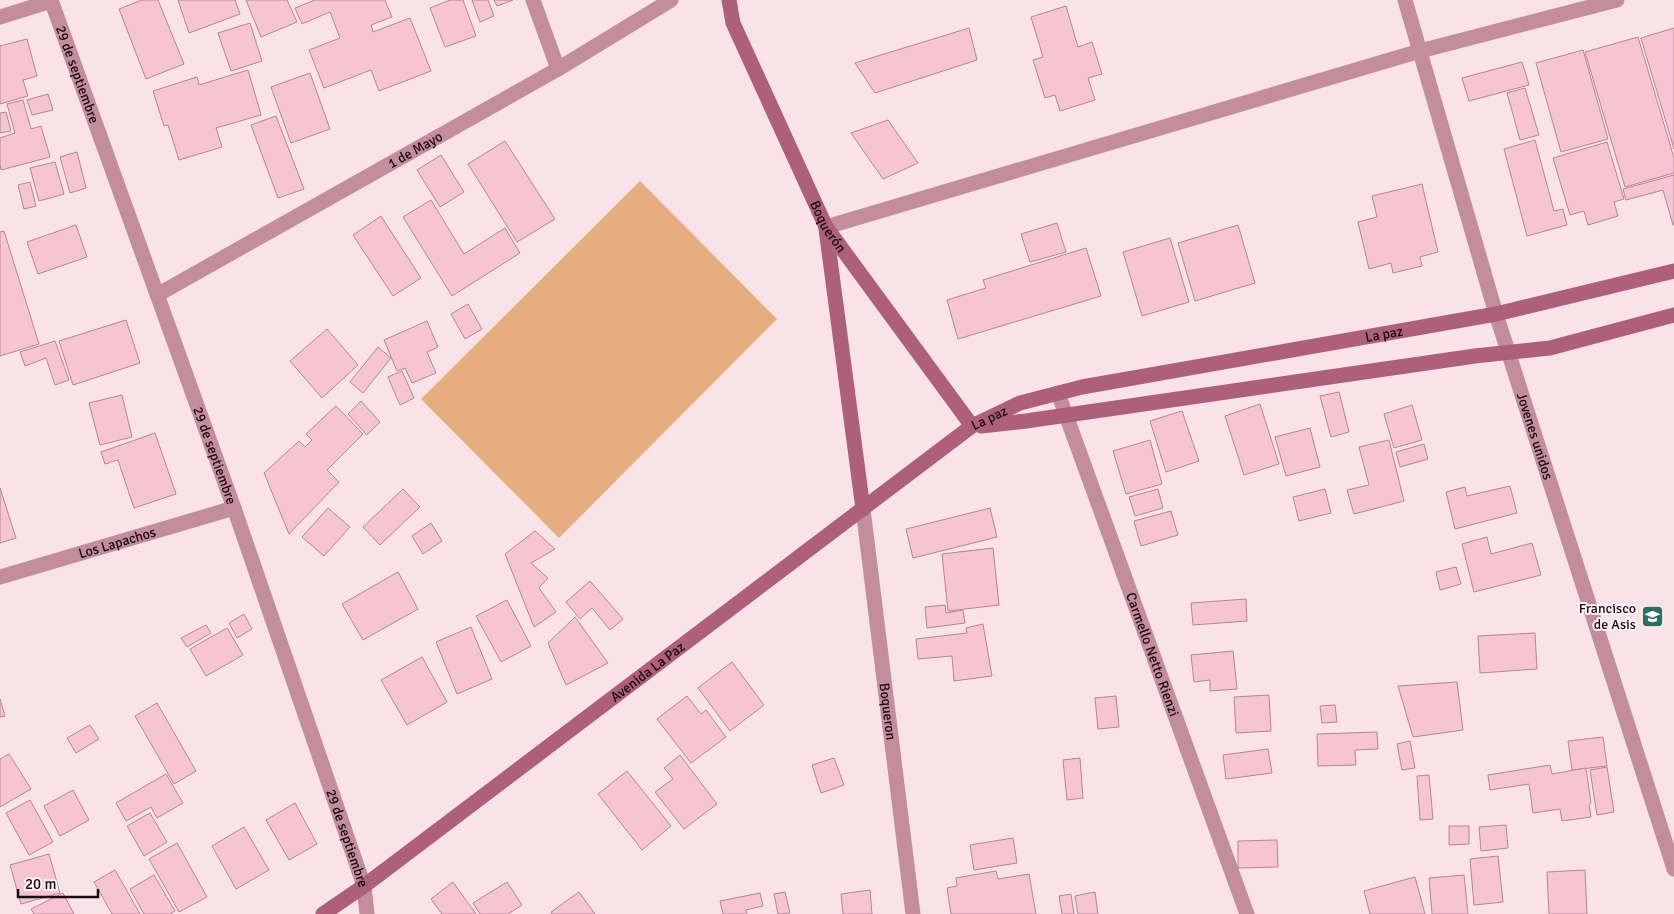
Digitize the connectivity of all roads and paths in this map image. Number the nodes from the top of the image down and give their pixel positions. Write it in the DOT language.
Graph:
graph roads {
  1 [pos="533,0"];
  2 [pos="671,0"];
  3 [pos="730,0"];
  4 [pos="1405,0"];
  5 [pos="1617,0"];
  6 [pos="51,1"];
  7 [pos="0,17"];
  8 [pos="1420,51"];
  9 [pos="558,69"];
  10 [pos="826,227"];
  11 [pos="1674,271"];
  12 [pos="157,295"];
  13 [pos="1496,314"];
  14 [pos="1674,315"];
  15 [pos="1509,353"];
  16 [pos="1058,393"];
  17 [pos="1066,415"];
  18 [pos="972,426"];
  19 [pos="234,508"];
  20 [pos="863,509"];
  21 [pos="0,577"];
  22 [pos="1674,869"];
  23 [pos="364,886"];
  24 [pos="323,914"];
  25 [pos="367,914"];
  26 [pos="913,914"];
  27 [pos="1247,914"];
  1 -- 9 [label="street"];
  2 -- 9 [label="street, 1 de Mayo"];
  3 -- 10 [label="street, Boquerón"];
  4 -- 8 [label="street, Jovenes unidos"];
  5 -- 8 [label="street"];
  6 -- 7 [label="street"];
  6 -- 12 [label="street, 29 de septiembre"];
  8 -- 10 [label="street"];
  8 -- 13 [label="street, Jovenes unidos"];
  9 -- 12 [label="street, 1 de Mayo"];
  10 -- 18 [label="street, Boquerón"];
  10 -- 20 [label="street"];
  11 -- 13 [label="street, La paz"];
  12 -- 19 [label="street, 29 de septiembre"];
  13 -- 15 [label="street, Jovenes unidos"];
  13 -- 16 [label="street, La paz"];
  14 -- 15 [label="street, La paz"];
  15 -- 17 [label="street, La paz"];
  15 -- 22 [label="street, Jovenes unidos"];
  16 -- 17 [label="street, Carmello Netto Rienzi"];
  16 -- 18 [label="street, La paz"];
  17 -- 18 [label="street, La paz"];
  17 -- 27 [label="street, Carmello Netto Rienzi"];
  18 -- 20 [label="street, Avenida La Paz"];
  19 -- 21 [label="street, Los Lapachos"];
  19 -- 23 [label="street, 29 de septiembre"];
  20 -- 23 [label="street, Avenida La Paz"];
  20 -- 26 [label="street, Boqueron"];
  23 -- 24 [label="street, Avenida La Paz"];
  23 -- 25 [label="street, 29 de septiembre"];
}
